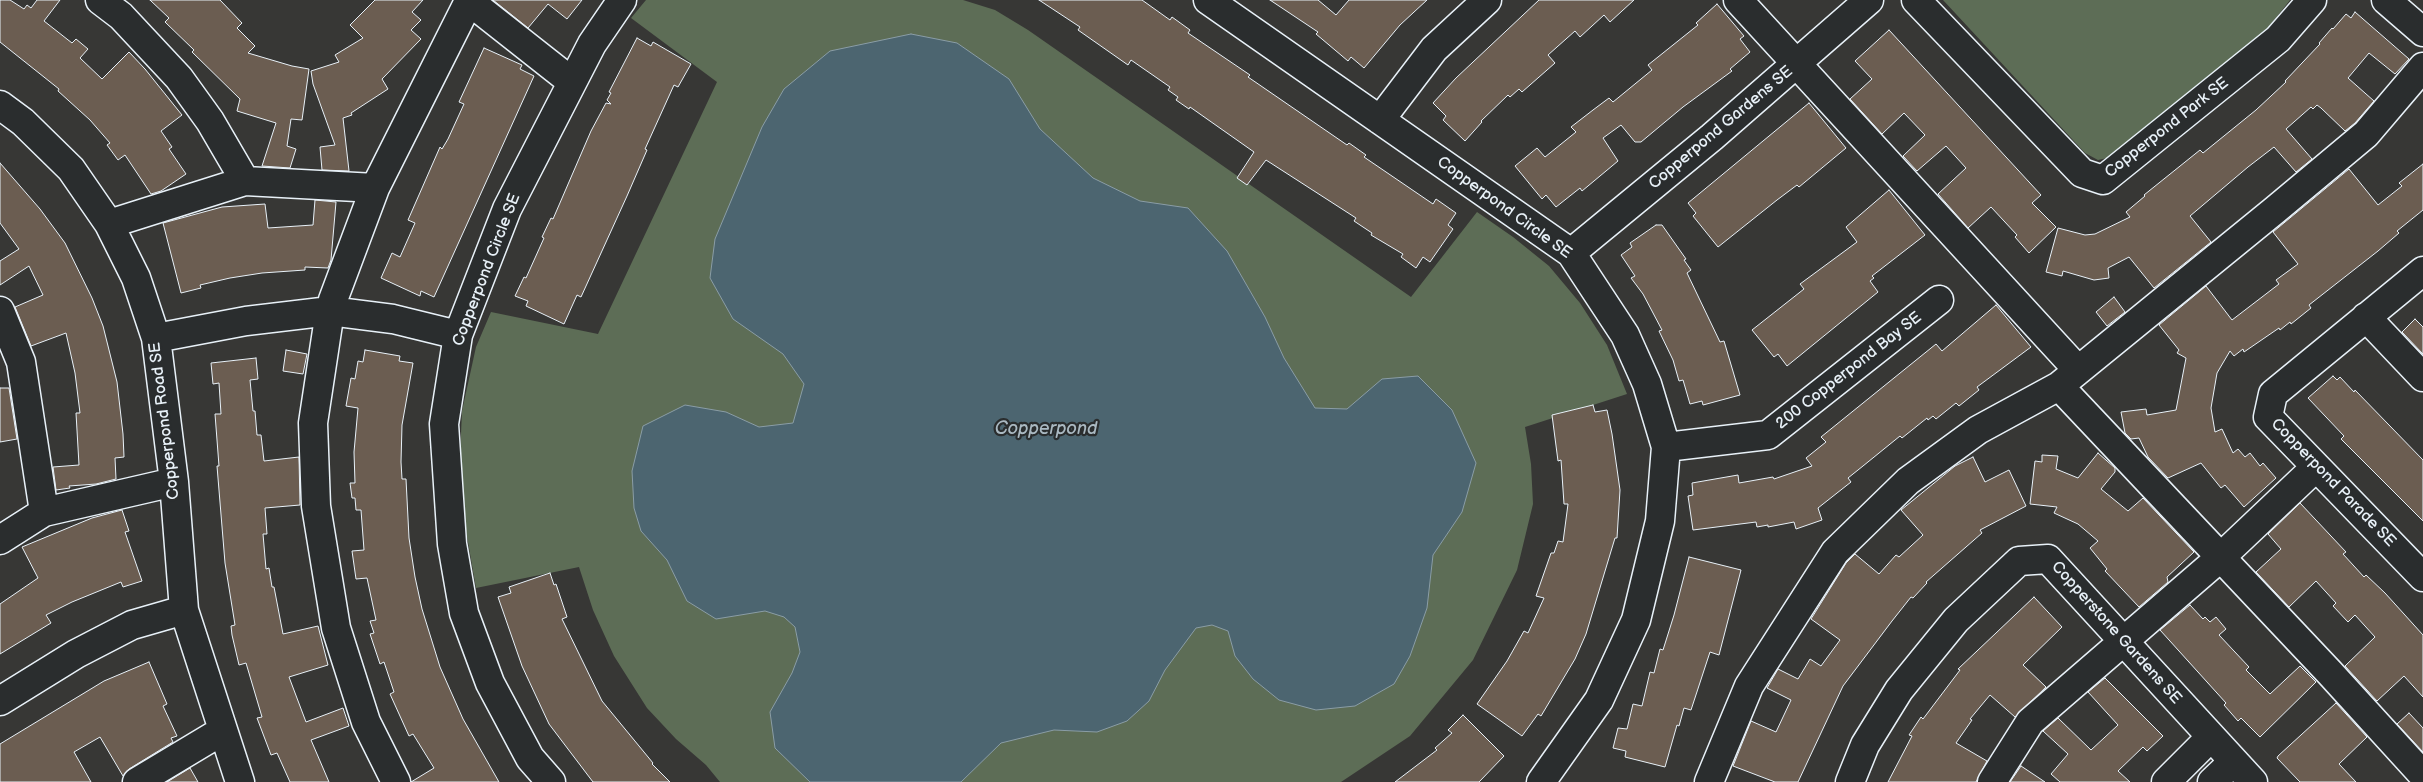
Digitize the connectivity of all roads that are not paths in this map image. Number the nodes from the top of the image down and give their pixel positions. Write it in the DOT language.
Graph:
graph roads {
  1 [pos="100,0"];
  2 [pos="469,0"];
  3 [pos="622,0"];
  4 [pos="1208,0"];
  5 [pos="1487,0"];
  6 [pos="1738,0"];
  7 [pos="1869,0"];
  8 [pos="1916,0"];
  9 [pos="2312,0"];
  10 [pos="2386,0"];
  11 [pos="2423,32"];
  12 [pos="1797,64"];
  13 [pos="2423,67"];
  14 [pos="572,82"];
  15 [pos="0,105"];
  16 [pos="1380,120"];
  17 [pos="245,181"];
  18 [pos="375,188"];
  19 [pos="109,224"];
  20 [pos="1571,253"];
  21 [pos="2423,271"];
  22 [pos="1939,300"];
  23 [pos="0,311"];
  24 [pos="330,311"];
  25 [pos="2366,318"];
  26 [pos="458,335"];
  27 [pos="156,338"];
  28 [pos="2423,377"];
  29 [pos="2068,378"];
  30 [pos="1666,447"];
  31 [pos="2316,467"];
  32 [pos="174,482"];
  33 [pos="44,512"];
  34 [pos="0,540"];
  35 [pos="2220,557"];
  36 [pos="2423,577"];
  37 [pos="184,610"];
  38 [pos="2124,640"];
  39 [pos="0,701"];
  40 [pos="222,731"];
  41 [pos="2210,738"];
  42 [pos="2233,762"];
  43 [pos="2423,775"];
  44 [pos="1716,780"];
  45 [pos="137,782"];
  46 [pos="240,782"];
  47 [pos="396,782"];
  48 [pos="551,782"];
  49 [pos="1541,782"];
  50 [pos="1850,782"];
  51 [pos="1992,782"];
  52 [pos="2166,782"];
  53 [pos="2212,782"];
  54 [pos="2253,782"];
  1 -- 17 [label="street"];
  2 -- 14 [label="street"];
  2 -- 18 [label="street"];
  3 -- 14 [label="street, Copperpond Circle SE"];
  4 -- 16 [label="street, Copperpond Circle SE"];
  5 -- 16 [label="street"];
  6 -- 12 [label="street"];
  7 -- 12 [label="street, Copperpond Gardens SE"];
  8 -- 9 [label="street, Copperpond Park SE"];
  10 -- 11 [label="street"];
  12 -- 20 [label="street, Copperpond Gardens SE"];
  12 -- 29 [label="street"];
  13 -- 29 [label="street"];
  14 -- 26 [label="street, Copperpond Circle SE"];
  15 -- 19 [label="street, Copperpond Road SE"];
  16 -- 20 [label="street, Copperpond Circle SE"];
  17 -- 18 [label="street"];
  17 -- 19 [label="street"];
  18 -- 24 [label="street"];
  19 -- 27 [label="street, Copperpond Road SE"];
  20 -- 30 [label="street, Copperpond Circle SE"];
  21 -- 25 [label="street, Copperpond Parade SE"];
  22 -- 30 [label="street, 200 Copperpond Bay SE"];
  23 -- 33 [label="street"];
  24 -- 26 [label="street"];
  24 -- 27 [label="street"];
  24 -- 47 [label="street"];
  25 -- 28 [label="street"];
  25 -- 31 [label="street, Copperpond Parade SE"];
  26 -- 48 [label="street, Copperpond Circle SE"];
  27 -- 32 [label="street, Copperpond Road SE"];
  29 -- 35 [label="street"];
  29 -- 44 [label="street"];
  30 -- 49 [label="street, Copperpond Circle SE"];
  31 -- 35 [label="street"];
  31 -- 36 [label="street, Copperpond Parade SE"];
  32 -- 33 [label="street"];
  32 -- 37 [label="street, Copperpond Road SE"];
  33 -- 34 [label="street"];
  35 -- 38 [label="street"];
  35 -- 43 [label="street"];
  37 -- 39 [label="street"];
  37 -- 40 [label="street, Copperpond Road SE"];
  38 -- 41 [label="street, Copperstone Gardens SE"];
  38 -- 50 [label="street, Copperstone Gardens SE"];
  38 -- 51 [label="street"];
  40 -- 45 [label="street"];
  40 -- 46 [label="street, Copperpond Road SE"];
  41 -- 42 [label="street, Copperstone Gardens SE"];
  41 -- 52 [label="street"];
  42 -- 53 [label="street"];
  42 -- 54 [label="street, Copperstone Gardens SE"];
}
